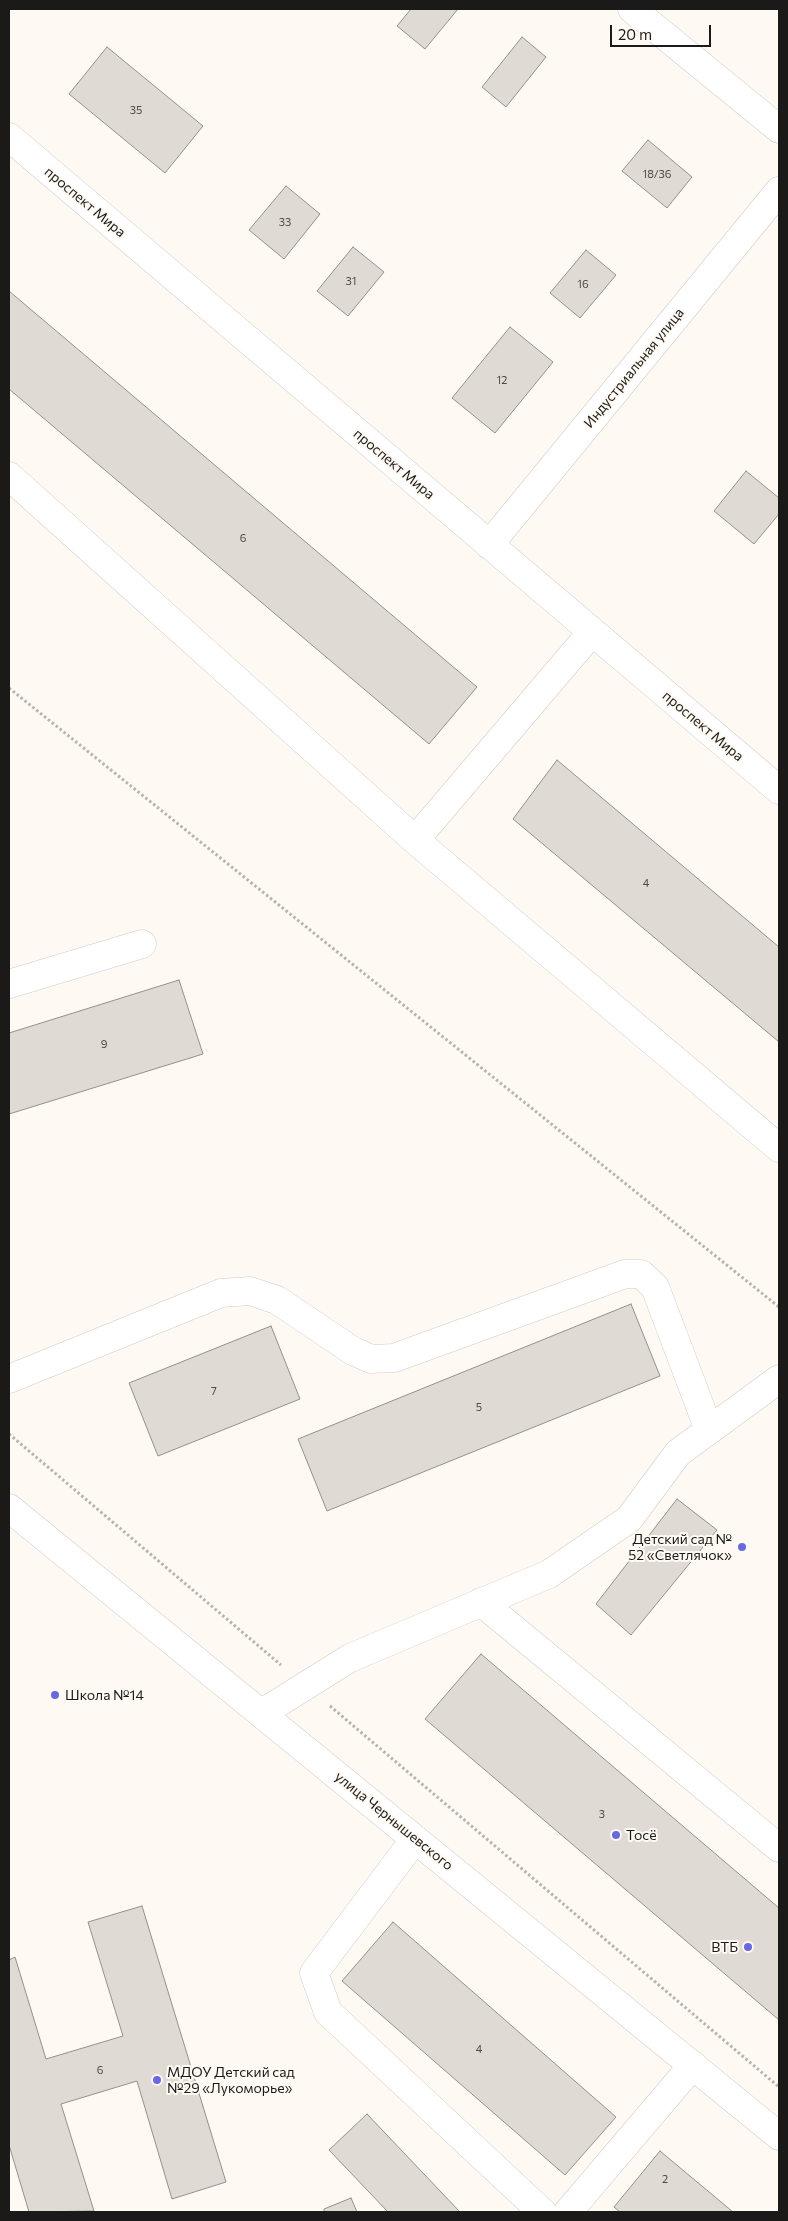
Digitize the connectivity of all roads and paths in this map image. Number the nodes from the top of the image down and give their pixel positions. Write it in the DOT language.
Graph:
graph roads {
  1 [pos="632,9"];
  2 [pos="779,129"];
  3 [pos="9,138"];
  4 [pos="779,191"];
  5 [pos="9,476"];
  6 [pos="489,545"];
  7 [pos="592,632"];
  8 [pos="9,688"];
  9 [pos="779,790"];
  10 [pos="415,840"];
  11 [pos="142,944"];
  12 [pos="9,984"];
  13 [pos="779,1148"];
  14 [pos="779,1307"];
  15 [pos="9,1379"];
  16 [pos="779,1379"];
  17 [pos="709,1430"];
  18 [pos="9,1434"];
  19 [pos="9,1508"];
  20 [pos="480,1602"];
  21 [pos="306,1686"];
  22 [pos="262,1713"];
  23 [pos="416,1839"];
  24 [pos="779,1848"];
  25 [pos="693,2065"];
  26 [pos="779,2087"];
  27 [pos="779,2136"];
  28 [pos="542,2212"];
  29 [pos="568,2212"];
  1 -- 2 [label="street"];
  3 -- 6 [label="street, проспект Мира"];
  4 -- 6 [label="street, Индустриальная улица"];
  5 -- 10 [label="street"];
  6 -- 7 [label="street, проспект Мира"];
  7 -- 9 [label="street, проспект Мира"];
  7 -- 10 [label="street"];
  8 -- 14 [label="path"];
  10 -- 13 [label="street"];
  11 -- 12 [label="street"];
  15 -- 17 [label="street"];
  16 -- 17 [label="street"];
  17 -- 20 [label="street"];
  18 -- 21 [label="path"];
  19 -- 22 [label="street, улица Чернышевского"];
  20 -- 21 [label="street"];
  20 -- 24 [label="street"];
  21 -- 22 [label="street"];
  21 -- 26 [label="path"];
  22 -- 23 [label="street, улица Чернышевского"];
  23 -- 25 [label="street, улица Чернышевского"];
  23 -- 28 [label="street"];
  25 -- 27 [label="street, улица Чернышевского"];
  25 -- 29 [label="street"];
}
